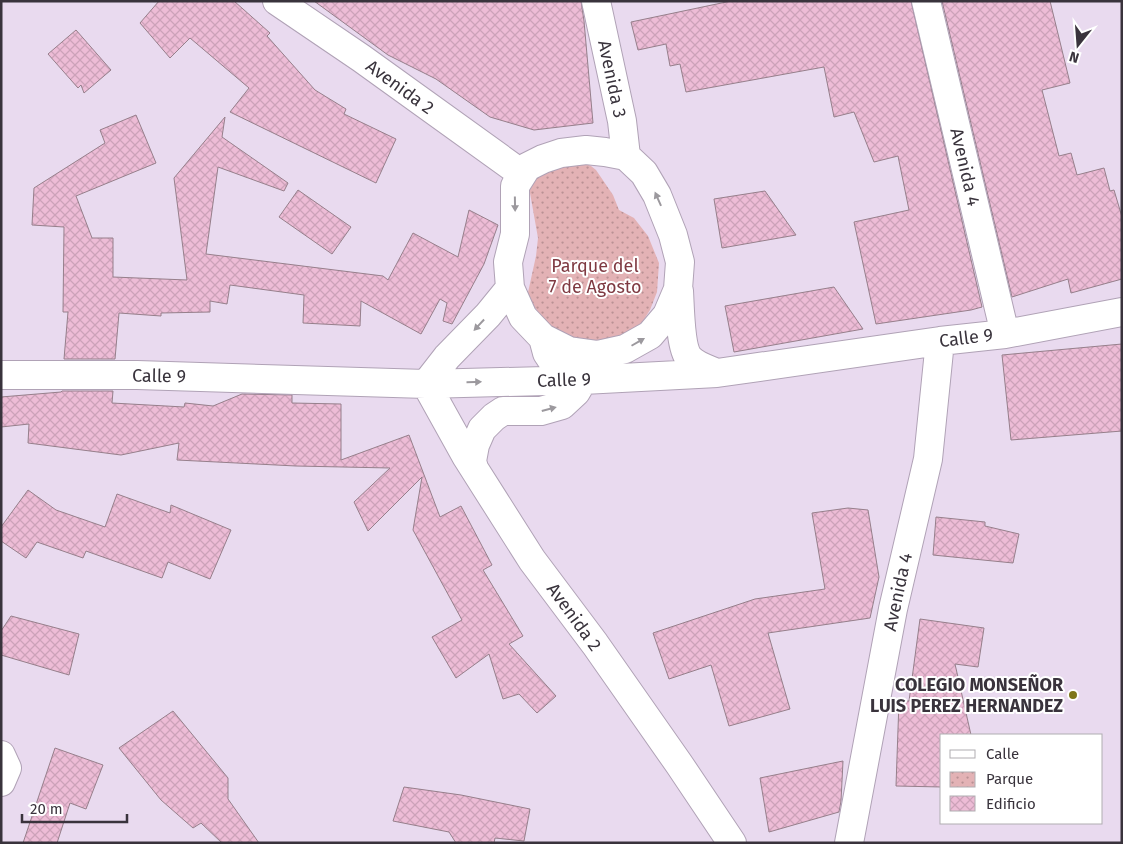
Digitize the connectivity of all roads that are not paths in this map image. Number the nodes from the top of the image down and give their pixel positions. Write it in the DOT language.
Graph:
graph roads {
  1 [pos="277,1"];
  2 [pos="596,1"];
  3 [pos="926,1"];
  4 [pos="626,156"];
  5 [pos="522,174"];
  6 [pos="510,288"];
  7 [pos="678,289"];
  8 [pos="1122,312"];
  9 [pos="1005,334"];
  10 [pos="543,338"];
  11 [pos="940,341"];
  12 [pos="607,353"];
  13 [pos="717,373"];
  14 [pos="1,375"];
  15 [pos="583,380"];
  16 [pos="426,384"];
  17 [pos="474,468"];
  18 [pos="732,843"];
  19 [pos="849,843"];
  1 -- 5 [label="street, Avenida 2"];
  2 -- 4 [label="street, Avenida 3"];
  3 -- 9 [label="street, Avenida 4"];
  4 -- 5 [label="street"];
  7 -- 4 [label="street, one-way"];
  5 -- 6 [label="street, one-way"];
  6 -- 10 [label="street"];
  6 -- 16 [label="street, one-way"];
  12 -- 7 [label="street, one-way"];
  7 -- 13 [label="street"];
  8 -- 9 [label="street, Calle 9"];
  9 -- 11 [label="street, Calle 9"];
  10 -- 12 [label="street"];
  10 -- 15 [label="street"];
  11 -- 13 [label="street, Calle 9"];
  11 -- 19 [label="street, Avenida 4"];
  12 -- 15 [label="street"];
  13 -- 15 [label="street, Calle 9"];
  14 -- 16 [label="street, Calle 9"];
  16 -- 15 [label="street, Calle 9, one-way"];
  17 -- 15 [label="street, one-way"];
  16 -- 17 [label="street, Avenida 2"];
  17 -- 18 [label="street, Avenida 2"];
}
